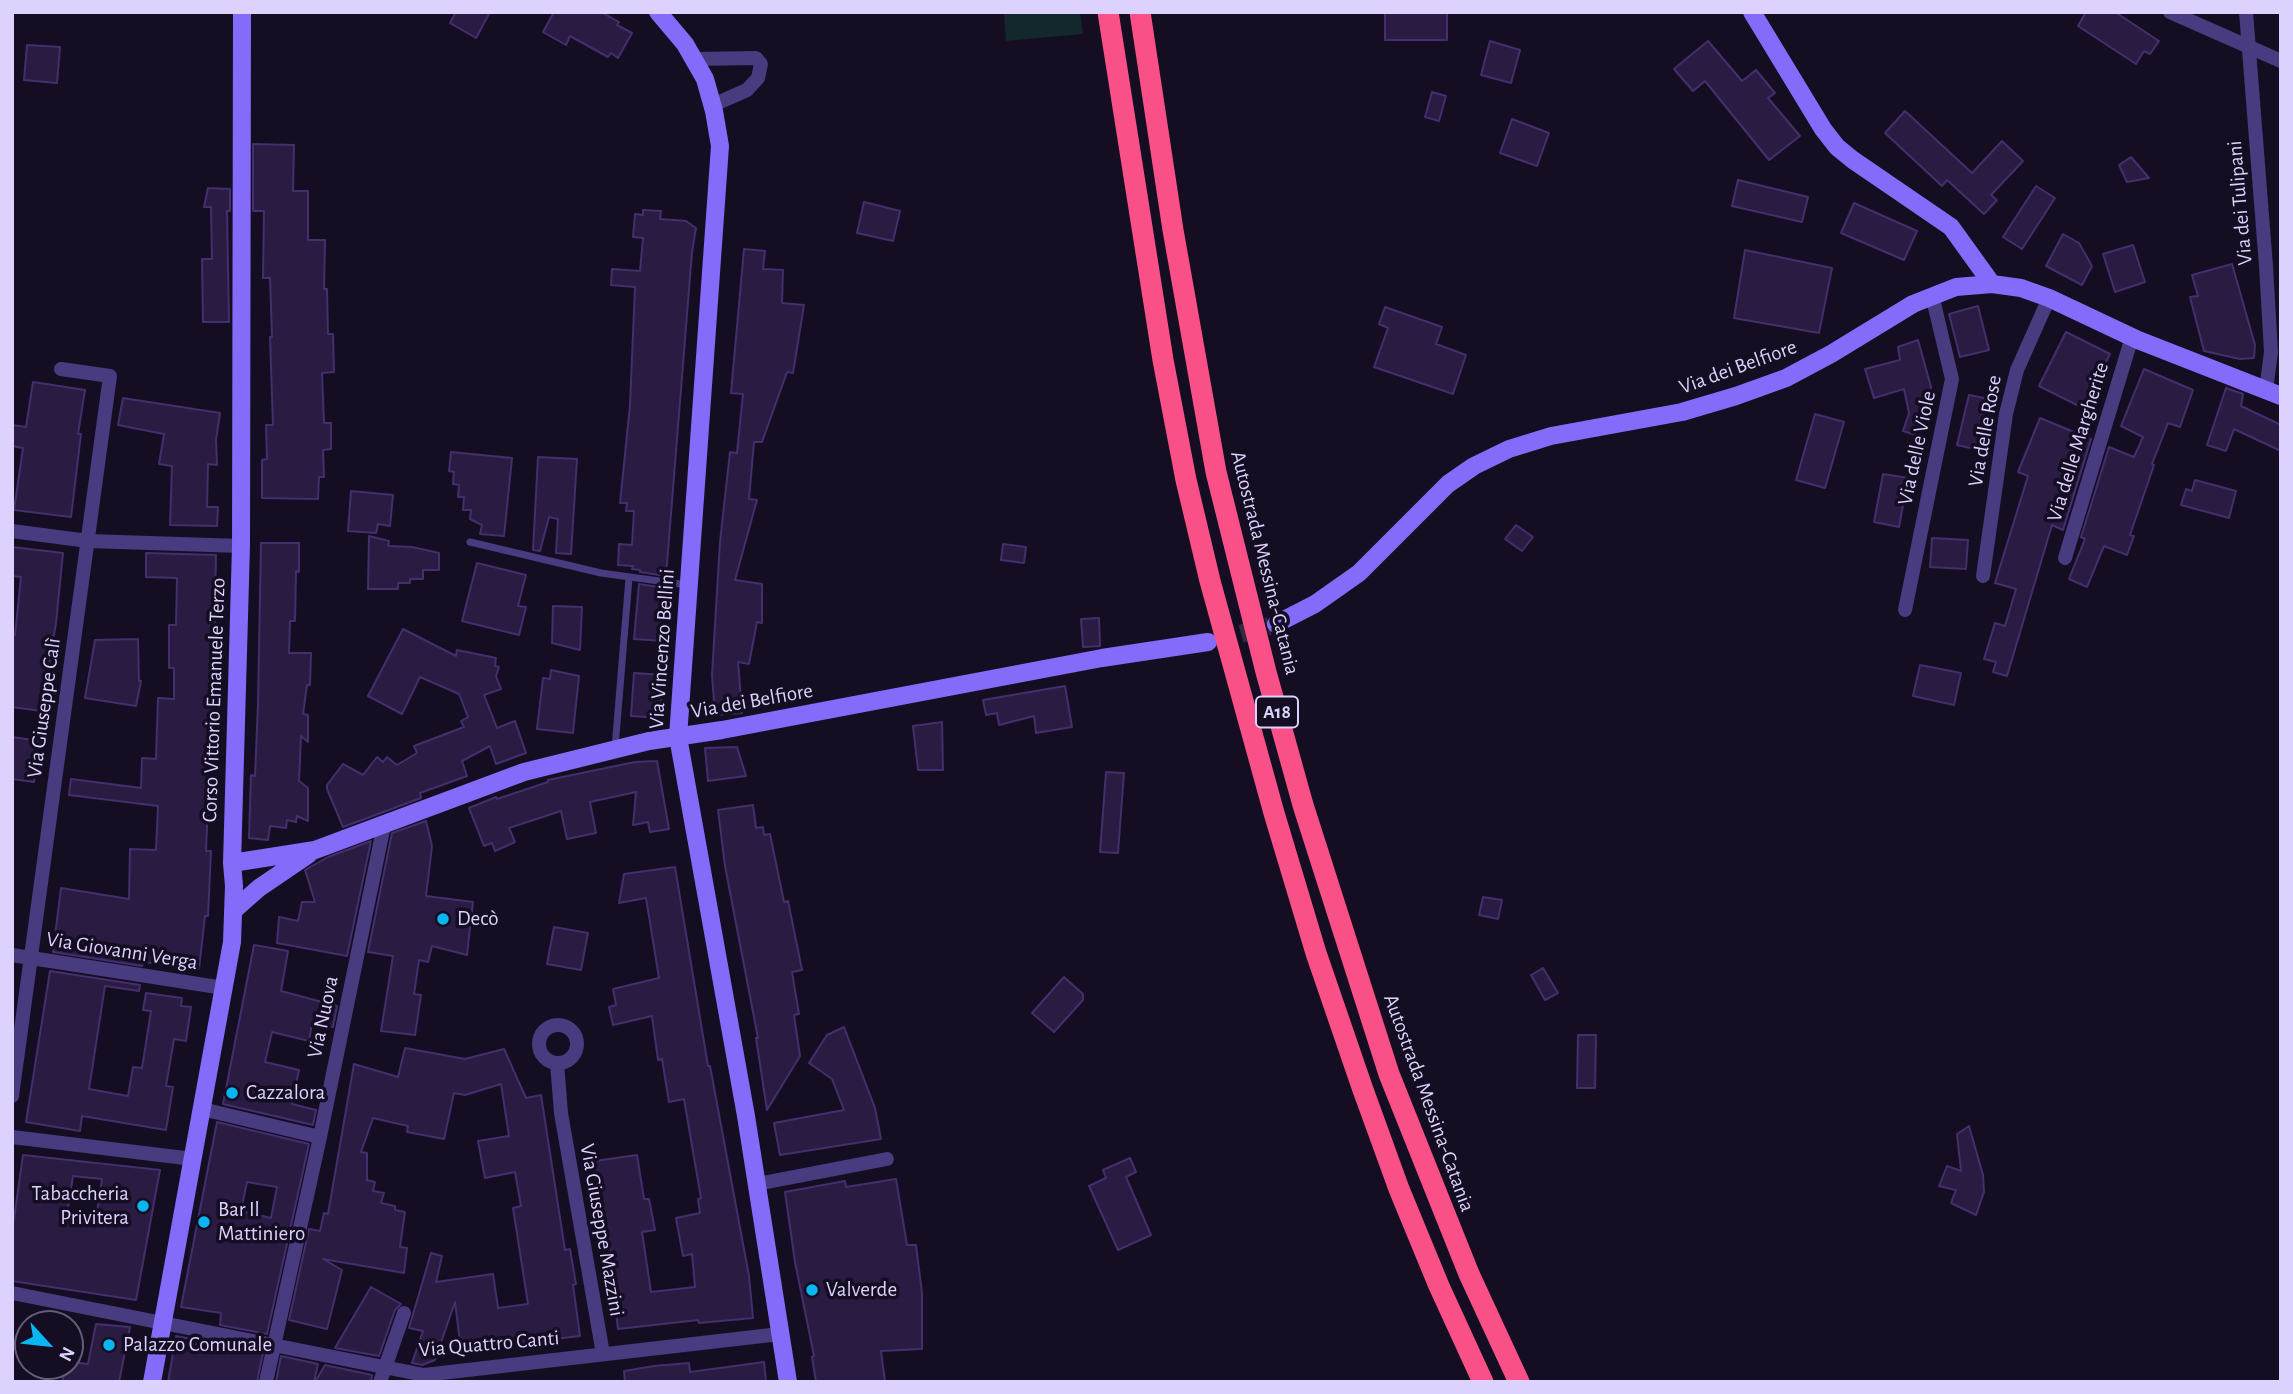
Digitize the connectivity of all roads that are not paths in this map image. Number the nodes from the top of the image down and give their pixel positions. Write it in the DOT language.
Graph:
graph roads {
  1 [pos="242,12"];
  2 [pos="1108,12"];
  3 [pos="1140,12"];
  4 [pos="1752,12"];
  5 [pos="2170,12"];
  6 [pos="2246,12"];
  7 [pos="667,16"];
  8 [pos="2248,47"];
  9 [pos="695,59"];
  10 [pos="2281,61"];
  11 [pos="713,105"];
  12 [pos="1992,284"];
  13 [pos="1933,295"];
  14 [pos="2049,298"];
  15 [pos="2132,337"];
  16 [pos="61,369"];
  17 [pos="2273,393"];
  18 [pos="12,531"];
  19 [pos="88,541"];
  20 [pos="470,542"];
  21 [pos="241,546"];
  22 [pos="2064,558"];
  23 [pos="1983,576"];
  24 [pos="629,578"];
  25 [pos="689,585"];
  26 [pos="1905,610"];
  27 [pos="1276,624"];
  28 [pos="1208,642"];
  29 [pos="678,737"];
  30 [pos="615,749"];
  31 [pos="384,825"];
  32 [pos="315,849"];
  33 [pos="232,863"];
  34 [pos="234,910"];
  35 [pos="12,956"];
  36 [pos="31,958"];
  37 [pos="225,988"];
  38 [pos="557,1063"];
  39 [pos="12,1096"];
  40 [pos="202,1109"];
  41 [pos="12,1137"];
  42 [pos="320,1137"];
  43 [pos="193,1159"];
  44 [pos="887,1159"];
  45 [pos="757,1184"];
  46 [pos="12,1293"];
  47 [pos="404,1313"];
  48 [pos="163,1322"];
  49 [pos="780,1334"];
  50 [pos="273,1344"];
  51 [pos="603,1354"];
  52 [pos="385,1366"];
  53 [pos="152,1382"];
  54 [pos="265,1382"];
  55 [pos="380,1382"];
  56 [pos="788,1382"];
  57 [pos="1483,1382"];
  58 [pos="1519,1382"];
  1 -- 21 [label="street, Corso Vittorio Emanuele Terzo"];
  2 -- 57 [label="highway, A18"];
  3 -- 58 [label="highway, Autostrada Messina-Catania / A18"];
  4 -- 12 [label="street"];
  5 -- 8 [label="street"];
  6 -- 8 [label="street, Via dei Tulipani"];
  7 -- 9 [label="street, Via Vincenzo Bellini"];
  8 -- 10 [label="street"];
  8 -- 17 [label="street, Via dei Tulipani"];
  9 -- 11 [label="street, Via Vincenzo Bellini"];
  9 -- 11 [label="street"];
  11 -- 25 [label="street, Via Vincenzo Bellini"];
  12 -- 13 [label="street, Via dei Belfiore"];
  12 -- 14 [label="street, Via dei Belfiore"];
  13 -- 26 [label="street, Via delle Viole"];
  13 -- 27 [label="street, Via dei Belfiore"];
  14 -- 15 [label="street, Via dei Belfiore"];
  14 -- 23 [label="street, Via delle Rose"];
  15 -- 17 [label="street, Via dei Belfiore"];
  15 -- 22 [label="street, Via delle Margherite"];
  16 -- 19 [label="street, Via Giuseppe Calì"];
  18 -- 19 [label="street"];
  19 -- 21 [label="street"];
  19 -- 36 [label="street, Via Giuseppe Calì"];
  20 -- 24 [label="lane"];
  21 -- 33 [label="street, Corso Vittorio Emanuele Terzo"];
  24 -- 25 [label="lane"];
  24 -- 30 [label="lane"];
  25 -- 29 [label="street, Via Vincenzo Bellini"];
  28 -- 29 [label="street, Via dei Belfiore"];
  29 -- 30 [label="street, Via dei Belfiore"];
  29 -- 45 [label="street, Via Vincenzo Bellini"];
  30 -- 31 [label="street, Via dei Belfiore"];
  31 -- 32 [label="street, Via dei Belfiore"];
  31 -- 42 [label="street, Via Nuova"];
  32 -- 33 [label="street"];
  32 -- 34 [label="street"];
  33 -- 34 [label="street, Corso Vittorio Emanuele Terzo"];
  34 -- 37 [label="street, Corso Vittorio Emanuele Terzo"];
  35 -- 36 [label="street, Via Giovanni Verga"];
  36 -- 37 [label="street, Via Giovanni Verga"];
  36 -- 39 [label="street, Via Giuseppe Calì"];
  37 -- 40 [label="street, Corso Vittorio Emanuele Terzo"];
  38 -- 51 [label="street, Via Giuseppe Mazzini"];
  40 -- 42 [label="street"];
  40 -- 43 [label="street, Corso Vittorio Emanuele Terzo"];
  41 -- 43 [label="street"];
  42 -- 50 [label="street, Via Nuova"];
  43 -- 48 [label="street, Corso Vittorio Emanuele Terzo"];
  44 -- 45 [label="street"];
  45 -- 49 [label="street, Via Vincenzo Bellini"];
  46 -- 48 [label="street, Via Quattro Canti"];
  47 -- 52 [label="street"];
  48 -- 50 [label="street, Via Quattro Canti"];
  48 -- 53 [label="street, Corso Vittorio Emanuele Terzo"];
  49 -- 51 [label="street, Via Quattro Canti"];
  49 -- 56 [label="street, Via Vincenzo Bellini"];
  50 -- 52 [label="street, Via Quattro Canti"];
  50 -- 54 [label="street, Via Nuova"];
  51 -- 52 [label="street, Via Quattro Canti"];
  52 -- 55 [label="street"];
}
